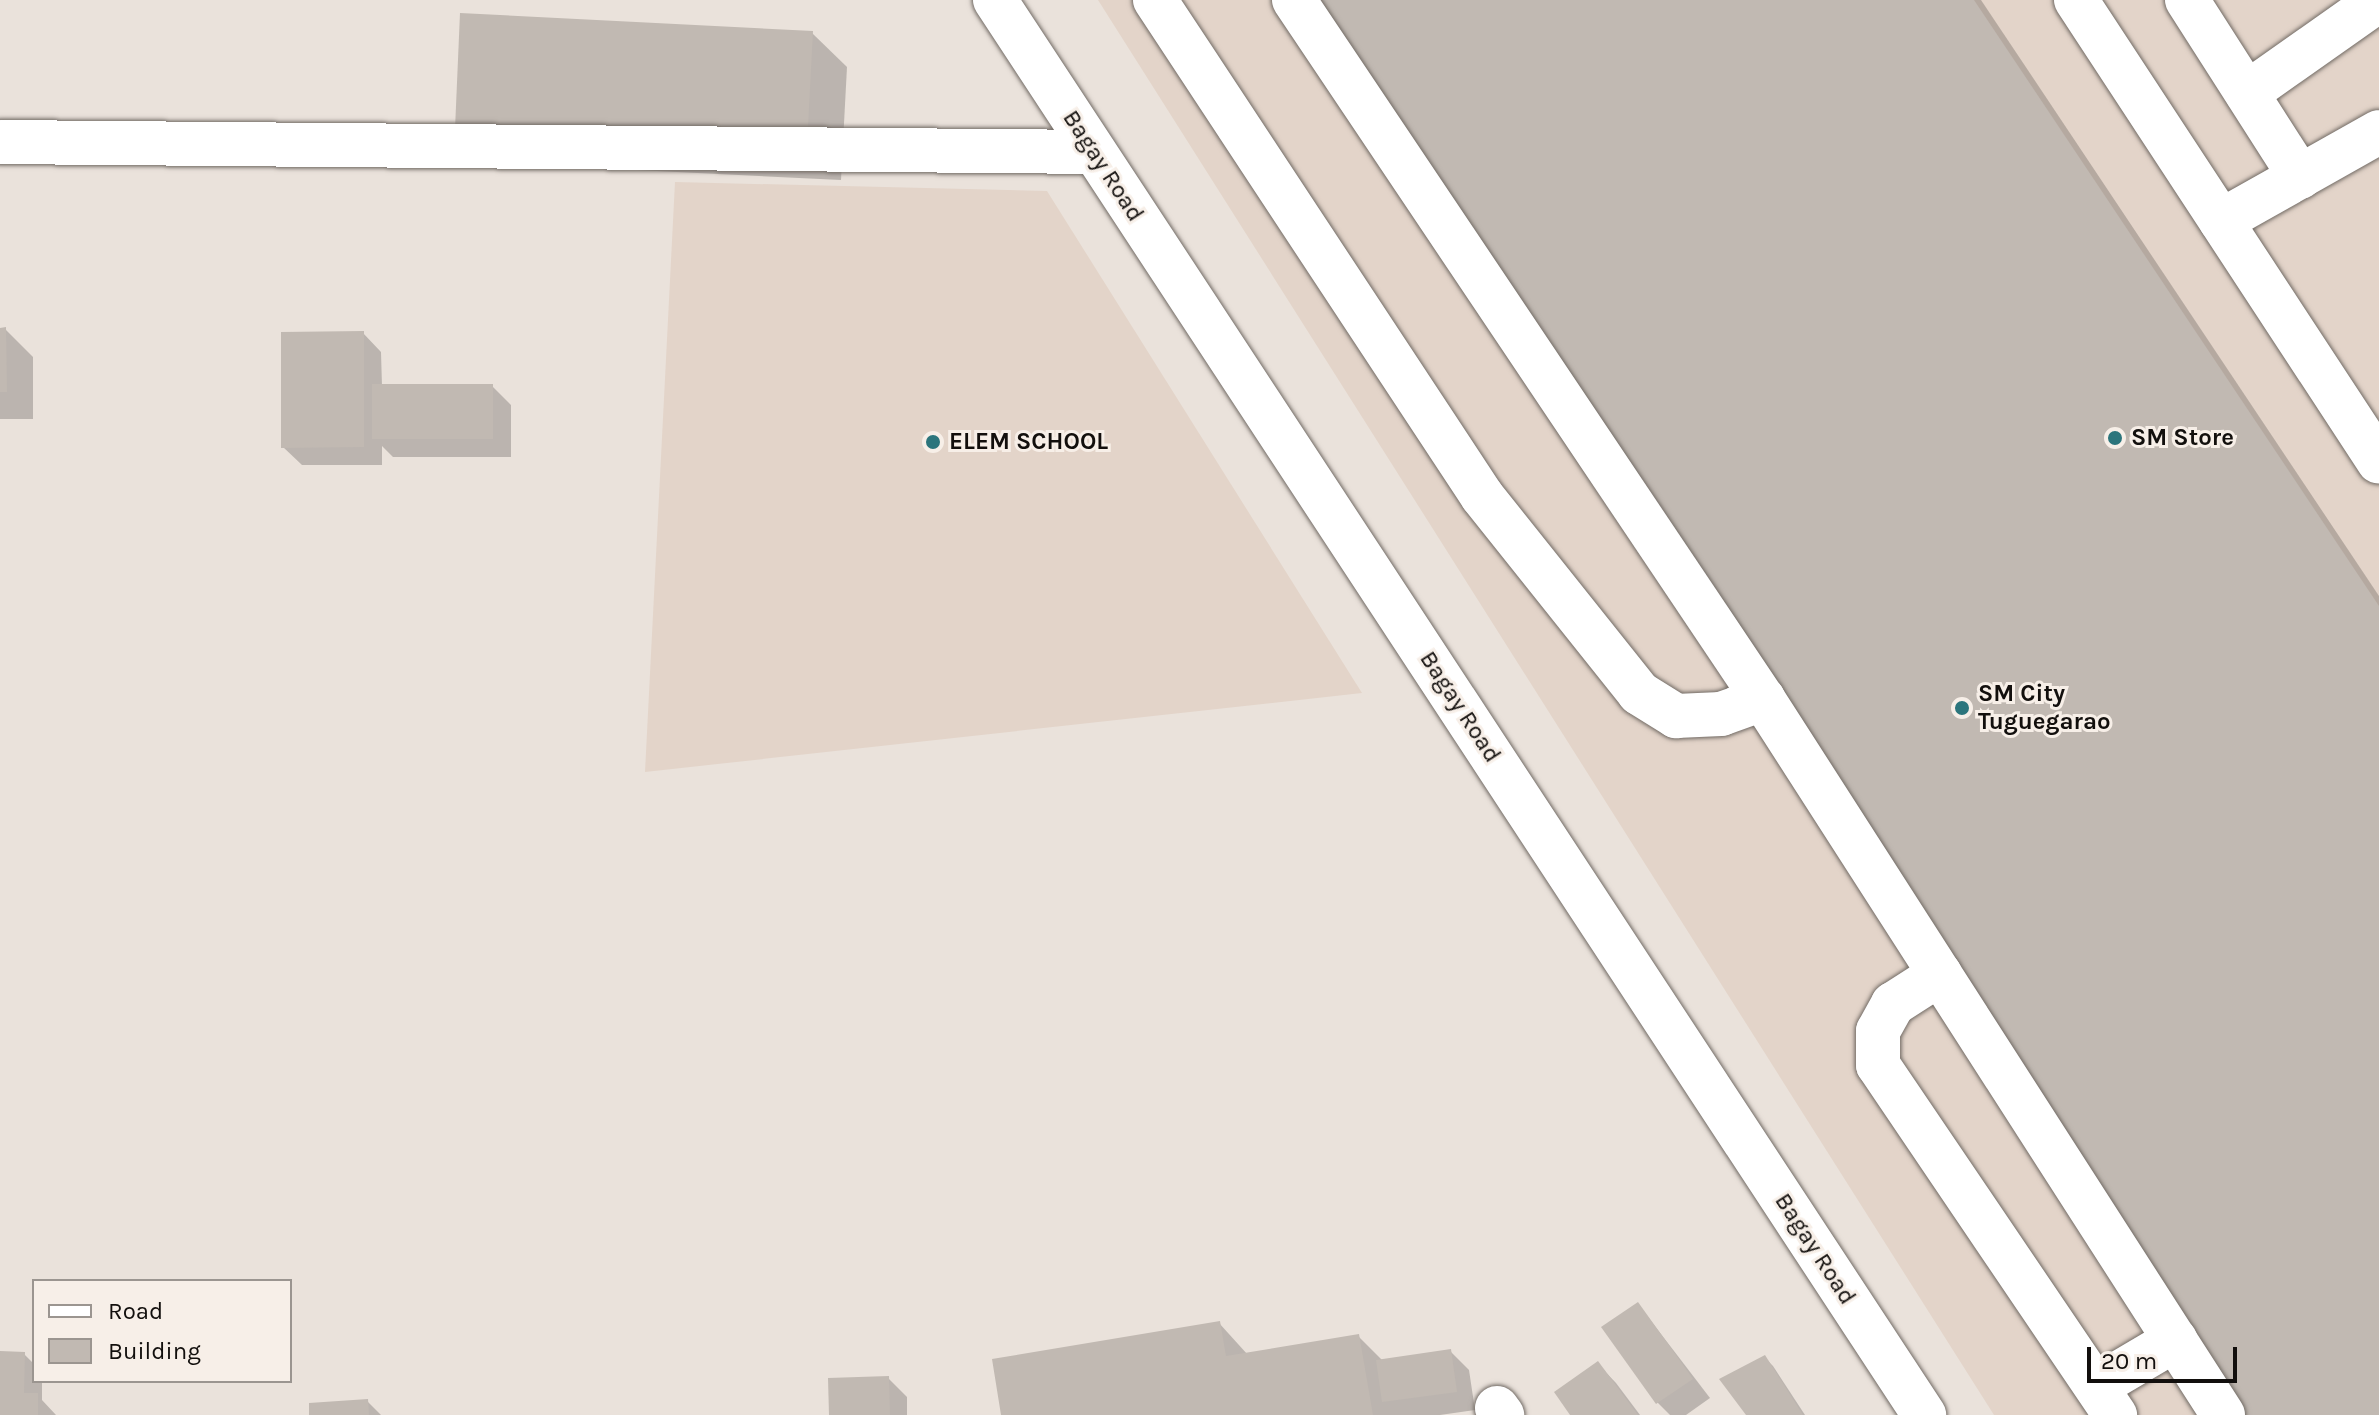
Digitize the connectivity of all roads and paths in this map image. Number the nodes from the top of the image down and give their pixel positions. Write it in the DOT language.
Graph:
graph roads {
  1 [pos="995,0"];
  2 [pos="1155,0"];
  3 [pos="1294,0"];
  4 [pos="2076,0"];
  5 [pos="2379,0"];
  6 [pos="2192,2"];
  7 [pos="2247,93"];
  8 [pos="2379,132"];
  9 [pos="0,142"];
  10 [pos="1094,152"];
  11 [pos="2300,177"];
  12 [pos="2221,221"];
  13 [pos="2379,462"];
  14 [pos="1763,699"];
  15 [pos="1940,974"];
  16 [pos="2175,1340"];
  17 [pos="2106,1401"];
  18 [pos="1924,1415"];
  19 [pos="2223,1415"];
  1 -- 10 [label="street, Bagay Road"];
  2 -- 14 [label="street"];
  3 -- 14 [label="street"];
  4 -- 12 [label="street"];
  5 -- 7 [label="street"];
  6 -- 7 [label="street"];
  7 -- 11 [label="street"];
  8 -- 11 [label="street"];
  9 -- 10 [label="street"];
  10 -- 18 [label="street, Bagay Road"];
  11 -- 12 [label="street"];
  12 -- 13 [label="street"];
  14 -- 15 [label="street"];
  15 -- 16 [label="street"];
  15 -- 17 [label="street"];
  16 -- 17 [label="street"];
  16 -- 19 [label="street"];
}
